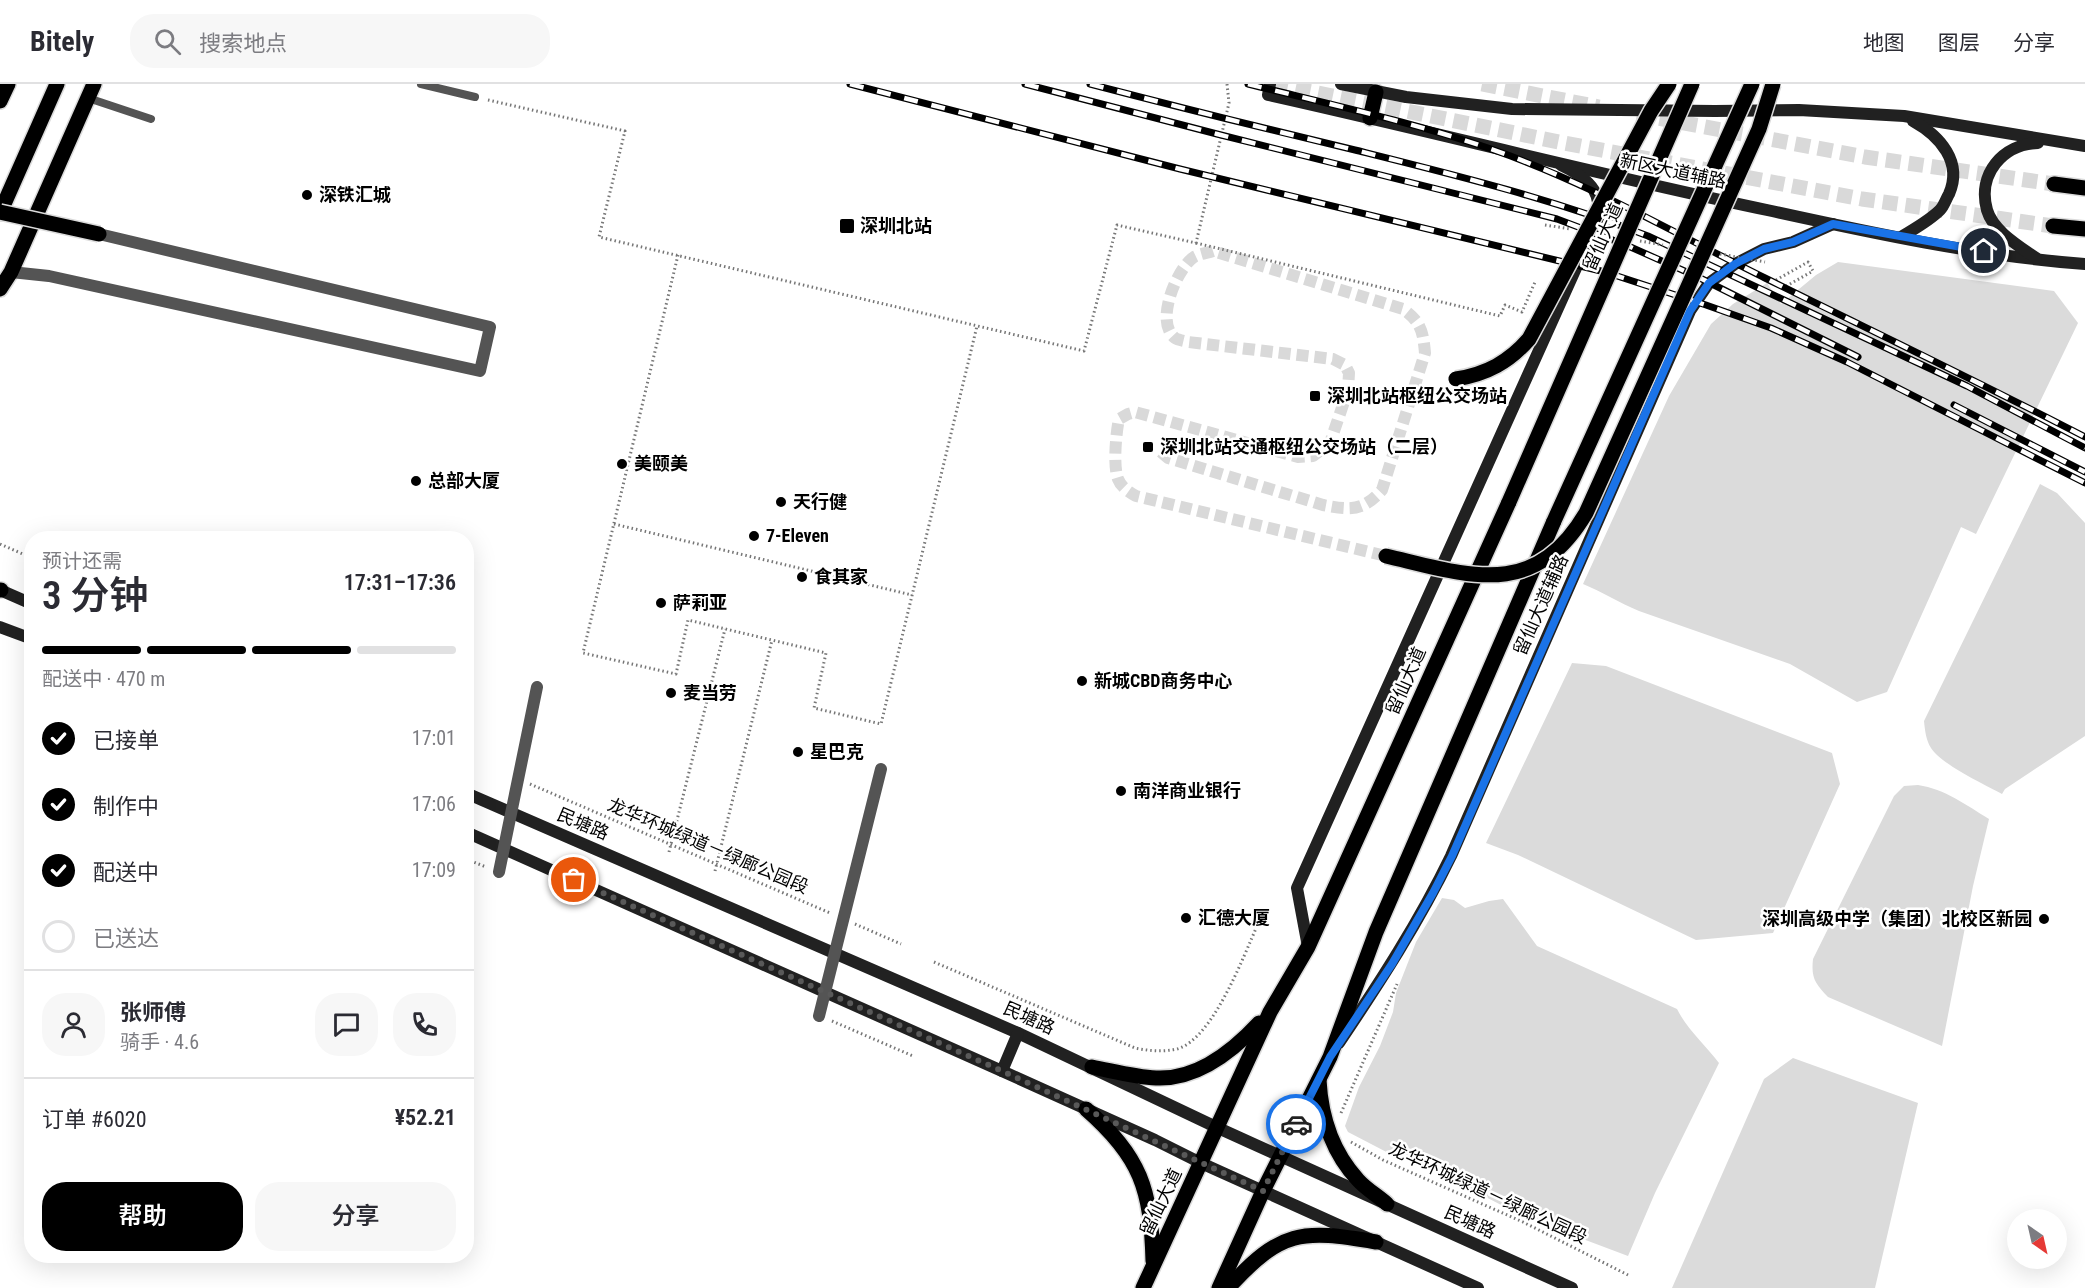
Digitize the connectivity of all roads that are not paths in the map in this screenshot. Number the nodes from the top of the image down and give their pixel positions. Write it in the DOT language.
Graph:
graph roads {
  1 [pos="8,84"];
  2 [pos="57,84"];
  3 [pos="421,84"];
  4 [pos="1270,84"];
  5 [pos="1341,84"];
  6 [pos="1669,84"];
  7 [pos="1692,84"];
  8 [pos="1752,84"];
  9 [pos="1773,84"];
  10 [pos="91,91"];
  11 [pos="1376,92"];
  12 [pos="475,97"];
  13 [pos="0,101"];
  14 [pos="1904,116"];
  15 [pos="1370,118"];
  16 [pos="151,119"];
  17 [pos="2058,142"];
  18 [pos="2085,146"];
  19 [pos="1561,165"];
  20 [pos="2054,184"];
  21 [pos="2085,188"];
  22 [pos="0,212"];
  23 [pos="1833,224"];
  24 [pos="2053,226"];
  25 [pos="2085,229"];
  26 [pos="99,234"];
  27 [pos="1901,237"];
  28 [pos="2039,260"];
  29 [pos="2085,264"];
  30 [pos="11,272"];
  31 [pos="0,289"];
  32 [pos="1456,379"];
  33 [pos="1386,556"];
  34 [pos="0,590"];
  35 [pos="24,600"];
  36 [pos="0,627"];
  37 [pos="24,636"];
  38 [pos="537,687"];
  39 [pos="881,769"];
  40 [pos="474,796"];
  41 [pos="474,836"];
  42 [pos="499,872"];
  43 [pos="1308,947"];
  44 [pos="1270,1012"];
  45 [pos="819,1016"];
  46 [pos="1018,1033"];
  47 [pos="1330,1057"];
  48 [pos="1092,1067"];
  49 [pos="1002,1071"];
  50 [pos="1319,1079"];
  51 [pos="1086,1109"];
  52 [pos="1216,1127"];
  53 [pos="1280,1155"];
  54 [pos="1201,1163"];
  55 [pos="1263,1191"];
  56 [pos="1387,1204"];
  57 [pos="1376,1242"];
  58 [pos="1153,1264"];
  59 [pos="1143,1288"];
  60 [pos="1220,1288"];
  61 [pos="1228,1288"];
  62 [pos="1478,1288"];
  63 [pos="1572,1288"];
  1 -- 13 [label="main road"];
  2 -- 22 [label="main road"];
  3 -- 12 [label="lane"];
  4 -- 15 [label="main road, 新区大道辅路"];
  5 -- 11 [label="main road"];
  6 -- 32 [label="main road, bridge"];
  7 -- 43 [label="main road, 留仙大道, bridge"];
  8 -- 47 [label="main road, bridge"];
  9 -- 33 [label="main road, bridge"];
  10 -- 16 [label="lane"];
  10 -- 30 [label="main road"];
  11 -- 14 [label="main road"];
  11 -- 15 [label="main road"];
  14 -- 17 [label="main road"];
  14 -- 27 [label="main road"];
  15 -- 19 [label="main road, 新区大道辅路"];
  17 -- 18 [label="main road"];
  17 -- 28 [label="main road"];
  19 -- 23 [label="main road, 新区大道辅路"];
  19 -- 43 [label="main road"];
  20 -- 21 [label="main road"];
  22 -- 26 [label="main road, bridge"];
  23 -- 27 [label="main road, 新区大道辅路"];
  23 -- 47 [label="main road, 留仙大道辅路"];
  24 -- 25 [label="main road"];
  26 -- 30 [label="street"];
  27 -- 28 [label="main road, 新区大道辅路"];
  28 -- 29 [label="main road, 新区大道辅路"];
  30 -- 31 [label="main road"];
  34 -- 35 [label="main road"];
  36 -- 37 [label="main road"];
  38 -- 42 [label="street, bridge"];
  39 -- 45 [label="street, bridge"];
  40 -- 46 [label="main road, 民塘路"];
  41 -- 49 [label="main road"];
  43 -- 44 [label="main road, 留仙大道"];
  44 -- 48 [label="main road"];
  44 -- 52 [label="main road, 留仙大道"];
  46 -- 48 [label="main road, 民塘路"];
  46 -- 49 [label="main road"];
  47 -- 50 [label="main road"];
  48 -- 52 [label="main road, 民塘路"];
  49 -- 51 [label="main road"];
  50 -- 53 [label="main road"];
  50 -- 56 [label="main road"];
  51 -- 54 [label="main road"];
  51 -- 58 [label="main road"];
  52 -- 53 [label="main road, 民塘路"];
  52 -- 54 [label="main road, 留仙大道"];
  53 -- 55 [label="main road"];
  53 -- 56 [label="main road, 民塘路"];
  54 -- 55 [label="main road"];
  54 -- 58 [label="main road, 留仙大道"];
  55 -- 57 [label="main road"];
  55 -- 60 [label="main road"];
  56 -- 63 [label="main road, 民塘路"];
  57 -- 61 [label="main road"];
  57 -- 62 [label="main road"];
  58 -- 59 [label="main road, 留仙大道"];
}
